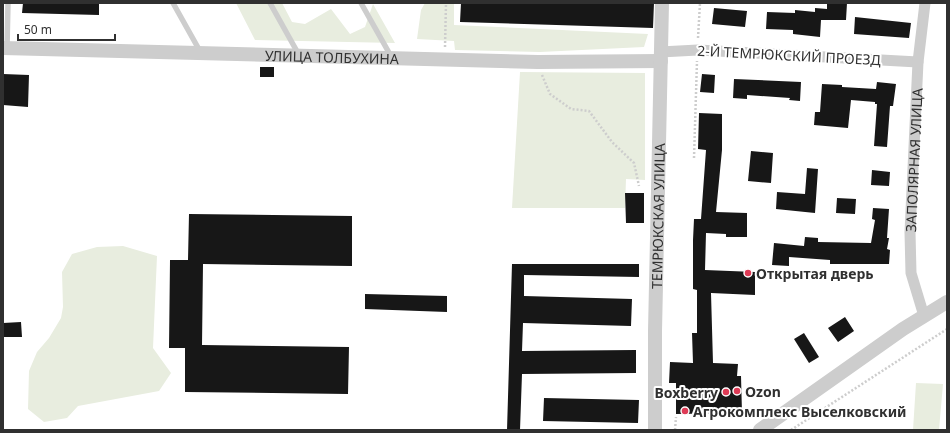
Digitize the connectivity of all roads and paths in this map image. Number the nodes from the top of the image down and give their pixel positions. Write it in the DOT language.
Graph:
graph roads {
  1 [pos="8,3"];
  2 [pos="173,3"];
  3 [pos="270,3"];
  4 [pos="361,3"];
  5 [pos="446,3"];
  6 [pos="662,3"];
  7 [pos="700,3"];
  8 [pos="925,3"];
  9 [pos="5,48"];
  10 [pos="698,50"];
  11 [pos="201,53"];
  12 [pos="445,53"];
  13 [pos="300,55"];
  14 [pos="661,56"];
  15 [pos="392,58"];
  16 [pos="538,62"];
  17 [pos="918,62"];
  18 [pos="694,158"];
  19 [pos="639,186"];
  20 [pos="947,302"];
  21 [pos="924,316"];
  22 [pos="947,329"];
  23 [pos="676,417"];
  24 [pos="654,430"];
  25 [pos="675,430"];
  26 [pos="760,430"];
  27 [pos="791,430"];
  1 -- 9 [label="lane"];
  2 -- 11 [label="lane"];
  3 -- 13 [label="lane"];
  4 -- 15 [label="lane"];
  5 -- 12 [label="path"];
  6 -- 14 [label="street, ТЕМРЮКСКАЯ УЛИЦА"];
  7 -- 10 [label="path"];
  8 -- 17 [label="street, ЗАПОЛЯРНАЯ УЛИЦА"];
  9 -- 11 [label="street, УЛИЦА ТОЛБУХИНА"];
  10 -- 14 [label="street, 2-Й ТЕМРЮКСКИЙ ПРОЕЗД"];
  10 -- 17 [label="street, 2-Й ТЕМРЮКСКИЙ ПРОЕЗД"];
  10 -- 18 [label="path"];
  11 -- 13 [label="street, УЛИЦА ТОЛБУХИНА"];
  13 -- 15 [label="street, УЛИЦА ТОЛБУХИНА"];
  14 -- 16 [label="street, УЛИЦА ТОЛБУХИНА"];
  14 -- 24 [label="street, ТЕМРЮКСКАЯ УЛИЦА"];
  15 -- 16 [label="street, УЛИЦА ТОЛБУХИНА"];
  16 -- 19 [label="path"];
  17 -- 21 [label="street, ЗАПОЛЯРНАЯ УЛИЦА"];
  20 -- 21 [label="street"];
  21 -- 26 [label="street"];
  22 -- 27 [label="path"];
  23 -- 25 [label="path"];
}
